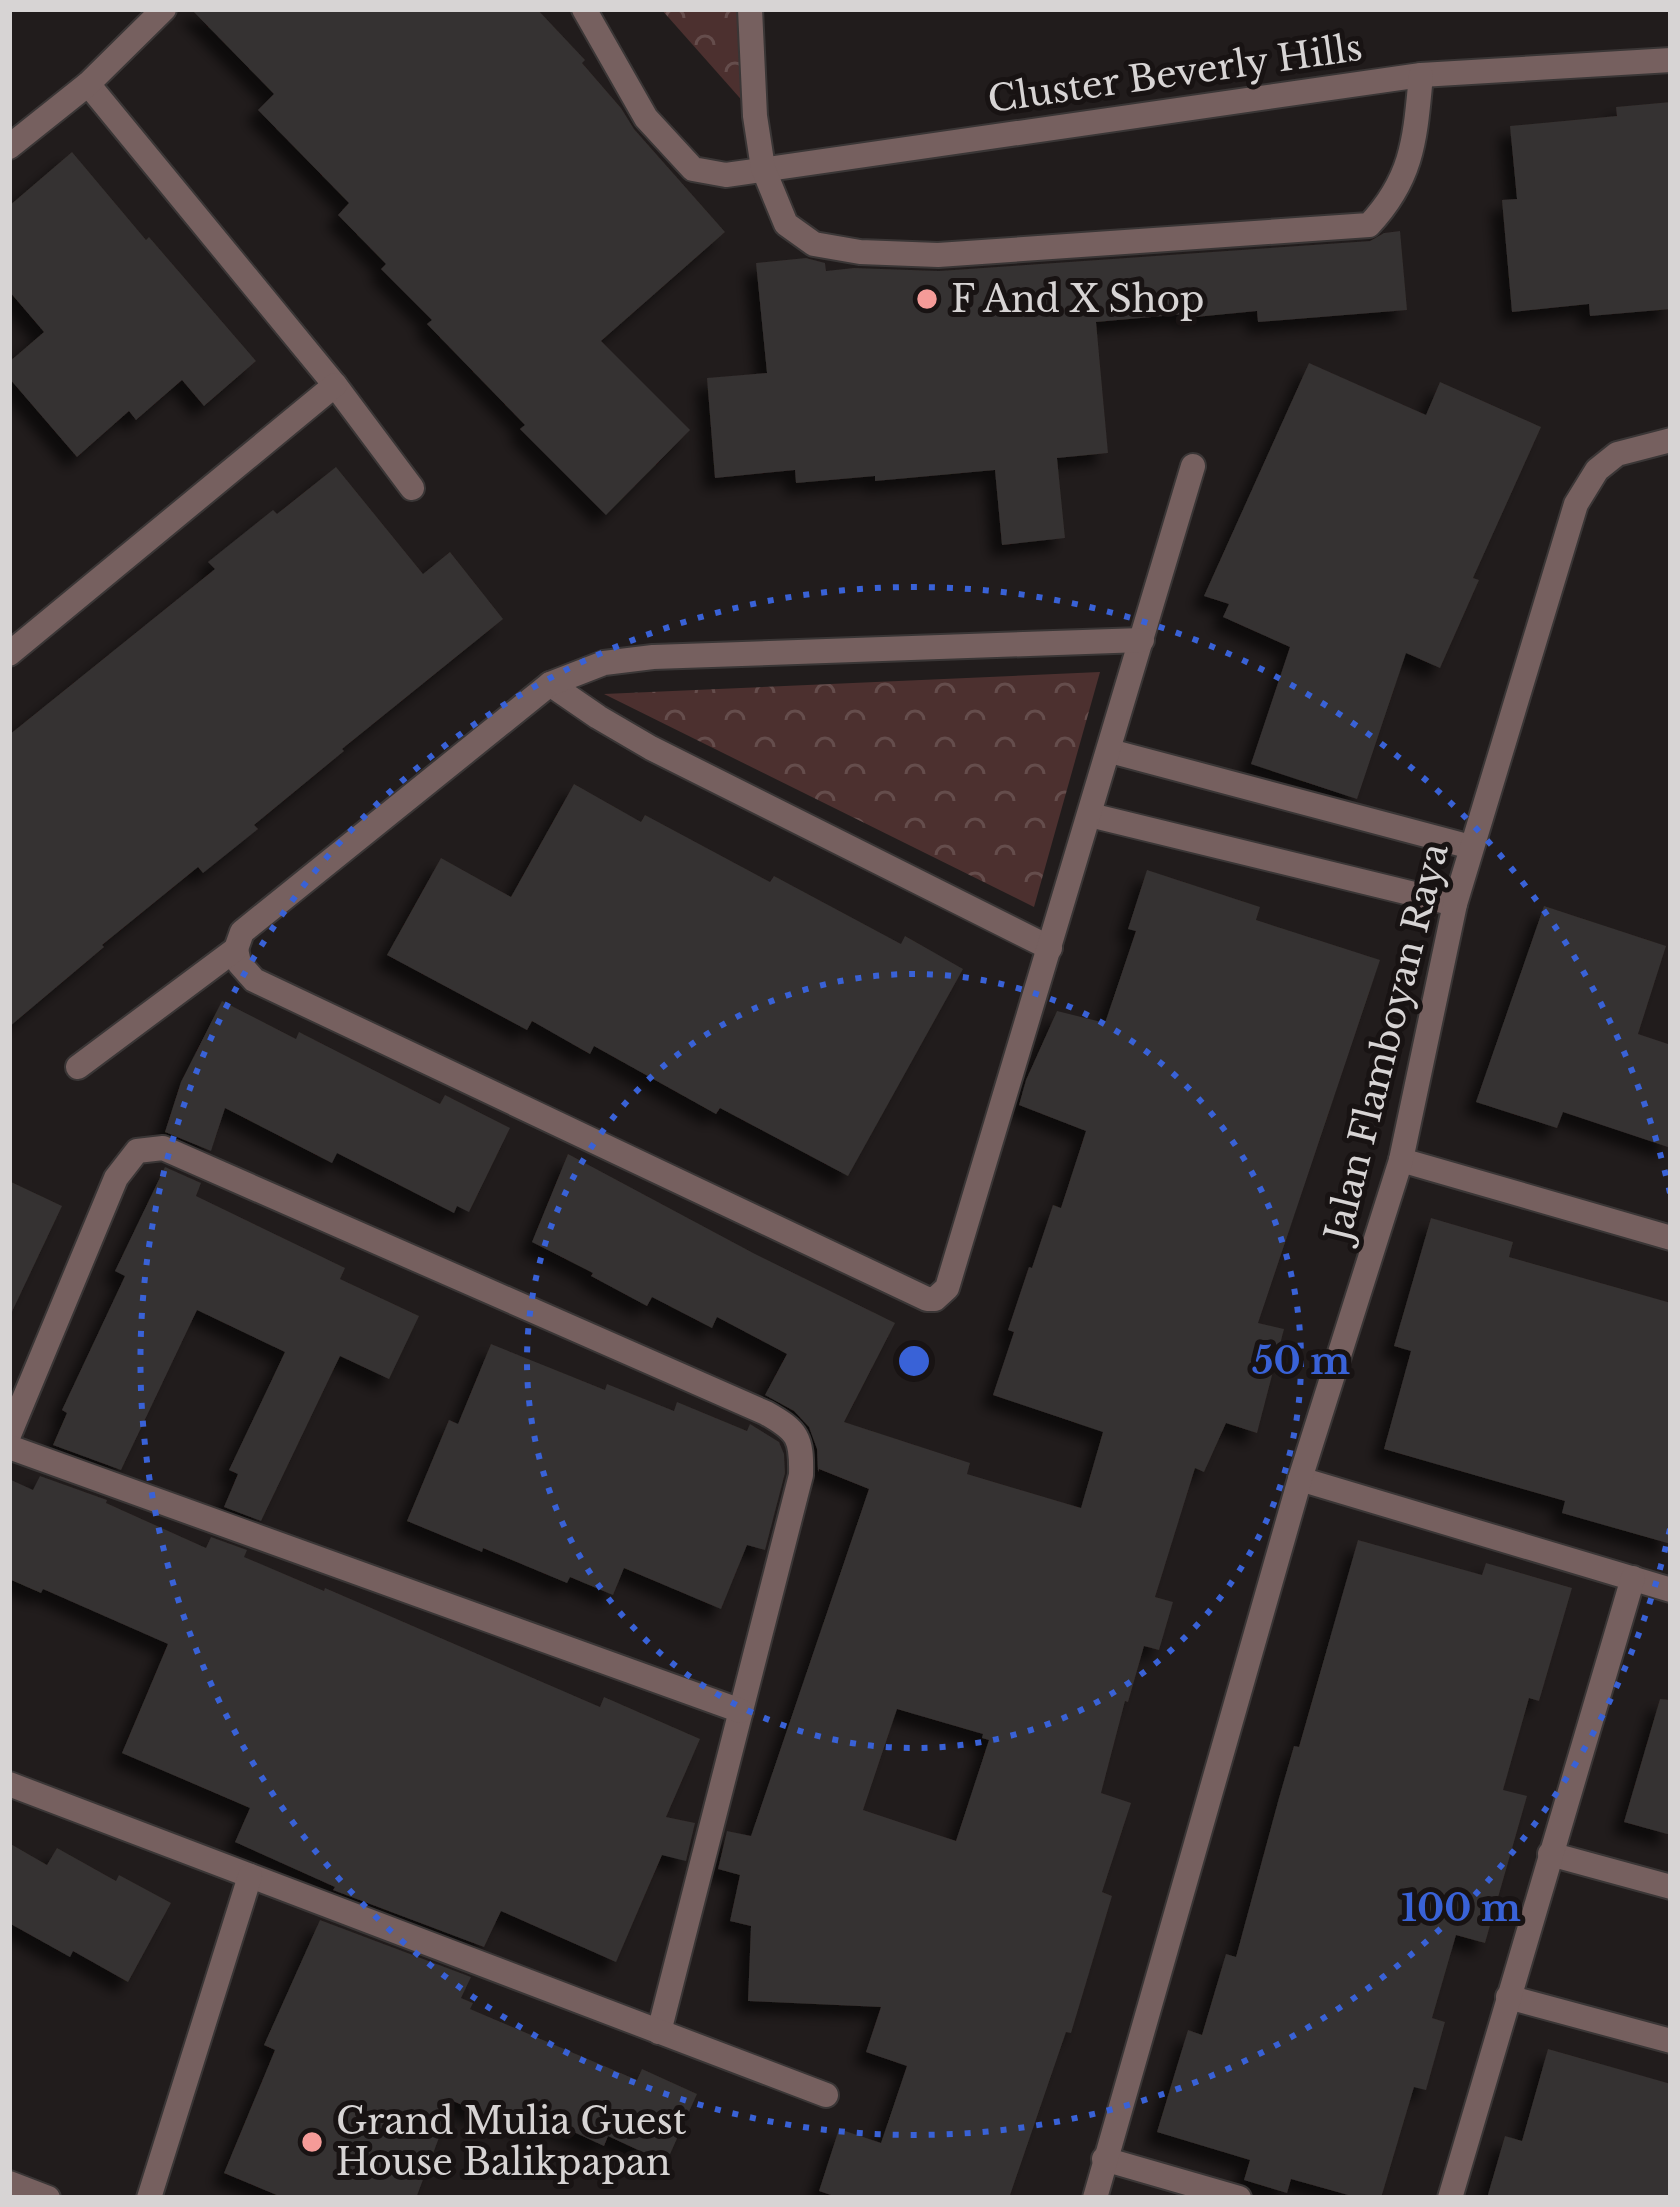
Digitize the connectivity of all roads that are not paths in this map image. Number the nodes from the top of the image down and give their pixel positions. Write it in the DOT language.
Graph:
graph roads {
  1 [pos="164,9"];
  2 [pos="584,9"];
  3 [pos="750,9"];
  4 [pos="1671,60"];
  5 [pos="1421,75"];
  6 [pos="88,84"];
  7 [pos="9,147"];
  8 [pos="763,168"];
  9 [pos="335,385"];
  10 [pos="1671,440"];
  11 [pos="1193,466"];
  12 [pos="412,488"];
  13 [pos="1142,640"];
  14 [pos="9,654"];
  15 [pos="550,684"];
  16 [pos="1110,751"];
  17 [pos="1090,815"];
  18 [pos="1471,847"];
  19 [pos="1455,904"];
  20 [pos="1050,948"];
  21 [pos="236,949"];
  22 [pos="78,1067"];
  23 [pos="1401,1160"];
  24 [pos="1671,1238"];
  25 [pos="9,1435"];
  26 [pos="9,1447"];
  27 [pos="1300,1479"];
  28 [pos="1633,1578"];
  29 [pos="1671,1590"];
  30 [pos="741,1711"];
  31 [pos="9,1784"];
  32 [pos="1550,1853"];
  33 [pos="250,1876"];
  34 [pos="1671,1887"];
  35 [pos="1508,1997"];
  36 [pos="659,2032"];
  37 [pos="1671,2042"];
  38 [pos="826,2095"];
  39 [pos="1104,2159"];
  40 [pos="9,2183"];
  41 [pos="48,2198"];
  42 [pos="149,2198"];
  43 [pos="1095,2198"];
  44 [pos="1239,2198"];
  45 [pos="1450,2198"];
  1 -- 6 [label="street"];
  2 -- 8 [label="street, Cluster Beverly Hills"];
  3 -- 8 [label="street"];
  4 -- 5 [label="street, Cluster Beverly Hills"];
  5 -- 8 [label="street, Cluster Beverly Hills"];
  5 -- 8 [label="street"];
  6 -- 7 [label="street"];
  6 -- 9 [label="street"];
  9 -- 12 [label="street"];
  9 -- 14 [label="street"];
  10 -- 18 [label="street, Jalan Flamboyan Raya"];
  11 -- 13 [label="street"];
  13 -- 15 [label="street"];
  13 -- 16 [label="street"];
  15 -- 20 [label="street"];
  15 -- 21 [label="street"];
  16 -- 17 [label="street"];
  16 -- 18 [label="street"];
  17 -- 19 [label="street"];
  17 -- 20 [label="street"];
  18 -- 19 [label="street, Jalan Flamboyan Raya"];
  19 -- 23 [label="street, Jalan Flamboyan Raya"];
  20 -- 21 [label="street"];
  21 -- 22 [label="street"];
  23 -- 24 [label="street"];
  23 -- 27 [label="street, Jalan Flamboyan Raya"];
  25 -- 30 [label="street"];
  26 -- 30 [label="street"];
  27 -- 28 [label="street"];
  27 -- 39 [label="street, Jalan Flamboyan Raya"];
  28 -- 29 [label="street"];
  28 -- 32 [label="street"];
  30 -- 36 [label="street"];
  31 -- 33 [label="street"];
  32 -- 34 [label="street"];
  32 -- 35 [label="street"];
  33 -- 36 [label="street"];
  33 -- 42 [label="street"];
  35 -- 37 [label="street"];
  35 -- 45 [label="street"];
  36 -- 38 [label="street"];
  39 -- 43 [label="street, Jalan Flamboyan Raya"];
  39 -- 44 [label="street"];
  40 -- 41 [label="street"];
}
